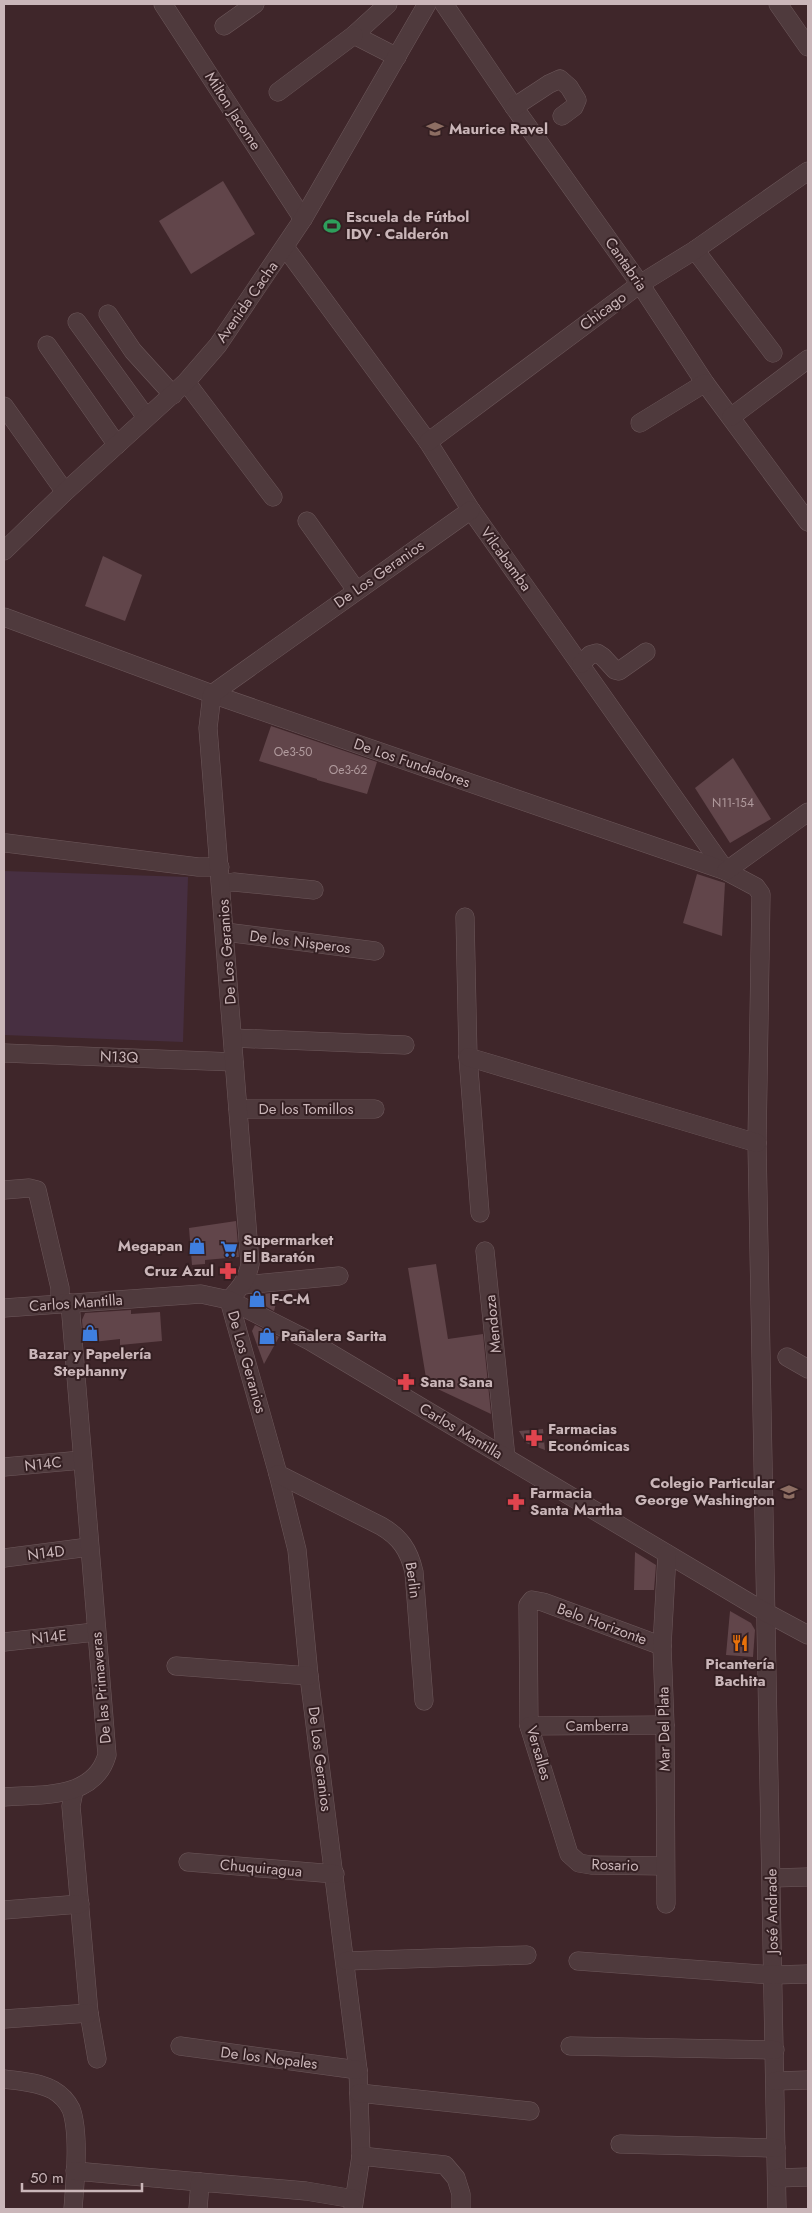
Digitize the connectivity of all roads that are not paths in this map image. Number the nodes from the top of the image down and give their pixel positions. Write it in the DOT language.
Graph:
graph roads {
  1 [pos="164,4"];
  2 [pos="255,4"];
  3 [pos="388,4"];
  4 [pos="427,4"];
  5 [pos="444,4"];
  6 [pos="778,4"];
  7 [pos="224,26"];
  8 [pos="354,35"];
  9 [pos="808,47"];
  10 [pos="397,57"];
  11 [pos="278,92"];
  12 [pos="514,107"];
  13 [pos="562,116"];
  14 [pos="808,171"];
  15 [pos="303,219"];
  16 [pos="285,247"];
  17 [pos="695,250"];
  18 [pos="640,284"];
  19 [pos="108,314"];
  20 [pos="77,322"];
  21 [pos="46,345"];
  22 [pos="773,352"];
  23 [pos="808,358"];
  24 [pos="186,382"];
  25 [pos="705,383"];
  26 [pos="173,394"];
  27 [pos="4,406"];
  28 [pos="146,417"];
  29 [pos="731,418"];
  30 [pos="640,423"];
  31 [pos="428,442"];
  32 [pos="117,445"];
  33 [pos="64,492"];
  34 [pos="272,498"];
  35 [pos="471,510"];
  36 [pos="806,516"];
  37 [pos="307,521"];
  38 [pos="4,551"];
  39 [pos="356,590"];
  40 [pos="4,617"];
  41 [pos="646,652"];
  42 [pos="581,664"];
  43 [pos="212,694"];
  44 [pos="808,812"];
  45 [pos="6,843"];
  46 [pos="726,871"];
  47 [pos="221,876"];
  48 [pos="314,890"];
  49 [pos="465,917"];
  50 [pos="225,932"];
  51 [pos="375,951"];
  52 [pos="233,1038"];
  53 [pos="405,1046"];
  54 [pos="4,1053"];
  55 [pos="468,1058"];
  56 [pos="234,1062"];
  57 [pos="375,1109"];
  58 [pos="238,1110"];
  59 [pos="757,1143"];
  60 [pos="4,1190"];
  61 [pos="480,1213"];
  62 [pos="485,1251"];
  63 [pos="338,1276"];
  64 [pos="243,1285"];
  65 [pos="229,1300"];
  66 [pos="65,1303"];
  67 [pos="4,1308"];
  68 [pos="787,1357"];
  69 [pos="808,1369"];
  70 [pos="506,1458"];
  71 [pos="82,1460"];
  72 [pos="4,1467"];
  73 [pos="278,1474"];
  74 [pos="88,1547"];
  75 [pos="667,1554"];
  76 [pos="4,1558"];
  77 [pos="543,1602"];
  78 [pos="765,1612"];
  79 [pos="95,1632"];
  80 [pos="808,1635"];
  81 [pos="4,1642"];
  82 [pos="662,1646"];
  83 [pos="176,1666"];
  84 [pos="310,1676"];
  85 [pos="424,1701"];
  86 [pos="664,1725"];
  87 [pos="529,1726"];
  88 [pos="74,1791"];
  89 [pos="4,1797"];
  90 [pos="569,1854"];
  91 [pos="188,1862"];
  92 [pos="665,1866"];
  93 [pos="334,1874"];
  94 [pos="808,1877"];
  95 [pos="772,1878"];
  96 [pos="80,1904"];
  97 [pos="666,1904"];
  98 [pos="4,1910"];
  99 [pos="527,1955"];
  100 [pos="578,1961"];
  101 [pos="346,1962"];
  102 [pos="773,1974"];
  103 [pos="808,1974"];
  104 [pos="89,2013"];
  105 [pos="4,2020"];
  106 [pos="180,2046"];
  107 [pos="570,2046"];
  108 [pos="775,2050"];
  109 [pos="97,2058"];
  110 [pos="358,2070"];
  111 [pos="4,2078"];
  112 [pos="808,2080"];
  113 [pos="775,2081"];
  114 [pos="359,2093"];
  115 [pos="530,2111"];
  116 [pos="620,2144"];
  117 [pos="776,2148"];
  118 [pos="361,2156"];
  119 [pos="75,2171"];
  120 [pos="808,2177"];
  121 [pos="777,2178"];
  122 [pos="200,2182"];
  123 [pos="354,2204"];
  124 [pos="73,2209"];
  125 [pos="198,2209"];
  126 [pos="461,2209"];
  127 [pos="778,2209"];
  1 -- 15 [label="street, Milton Jacome"];
  2 -- 7 [label="street"];
  3 -- 8 [label="street"];
  4 -- 10 [label="street, Avenida Cacha"];
  5 -- 12 [label="street, Cantabria"];
  6 -- 9 [label="street"];
  8 -- 10 [label="street"];
  8 -- 11 [label="street"];
  10 -- 15 [label="street, Avenida Cacha"];
  12 -- 13 [label="street"];
  12 -- 18 [label="street, Cantabria"];
  14 -- 17 [label="street, Chicago"];
  15 -- 16 [label="street, Avenida Cacha"];
  16 -- 24 [label="street, Avenida Cacha"];
  16 -- 31 [label="street, Vilcabamba"];
  17 -- 18 [label="street, Chicago"];
  17 -- 22 [label="street"];
  18 -- 25 [label="street, Cantabria"];
  18 -- 31 [label="street, Chicago"];
  19 -- 26 [label="street"];
  20 -- 28 [label="street"];
  21 -- 32 [label="street"];
  23 -- 29 [label="street"];
  24 -- 26 [label="street, Avenida Cacha"];
  24 -- 34 [label="street"];
  25 -- 29 [label="street, Cantabria"];
  25 -- 30 [label="street"];
  26 -- 28 [label="street, Avenida Cacha"];
  27 -- 33 [label="street"];
  28 -- 32 [label="street, Avenida Cacha"];
  29 -- 36 [label="street, Cantabria"];
  31 -- 35 [label="street, Vilcabamba"];
  32 -- 33 [label="street, Avenida Cacha"];
  33 -- 38 [label="street, Avenida Cacha"];
  35 -- 39 [label="street, De Los Geranios"];
  35 -- 42 [label="street, Vilcabamba"];
  37 -- 39 [label="street"];
  39 -- 43 [label="street, De Los Geranios"];
  40 -- 43 [label="street, De Los Fundadores"];
  41 -- 42 [label="street"];
  42 -- 46 [label="street, Vilcabamba"];
  43 -- 46 [label="street, De Los Fundadores"];
  43 -- 47 [label="street, De Los Geranios"];
  44 -- 46 [label="street"];
  45 -- 47 [label="street"];
  46 -- 59 [label="street, José Andrade"];
  47 -- 48 [label="street"];
  47 -- 50 [label="street, De Los Geranios"];
  49 -- 55 [label="street"];
  50 -- 51 [label="street, De los Nisperos"];
  50 -- 52 [label="street, De Los Geranios"];
  52 -- 53 [label="street"];
  52 -- 56 [label="street, De Los Geranios"];
  54 -- 56 [label="street, N13Q"];
  55 -- 59 [label="street"];
  55 -- 61 [label="street"];
  56 -- 58 [label="street, De Los Geranios"];
  57 -- 58 [label="street, De los Tomillos"];
  58 -- 64 [label="street, De Los Geranios"];
  59 -- 78 [label="street, José Andrade"];
  60 -- 66 [label="street, De las Primaveras"];
  62 -- 70 [label="street, Mendoza"];
  63 -- 64 [label="street"];
  64 -- 65 [label="street, De Los Geranios"];
  65 -- 66 [label="street, Carlos Mantilla"];
  65 -- 70 [label="street, Carlos Mantilla"];
  65 -- 73 [label="street, De Los Geranios"];
  66 -- 67 [label="street, Carlos Mantilla"];
  66 -- 71 [label="street, De las Primaveras"];
  68 -- 69 [label="street"];
  70 -- 75 [label="street, Carlos Mantilla"];
  71 -- 72 [label="street, N14C"];
  71 -- 74 [label="street, De las Primaveras"];
  73 -- 84 [label="street, De Los Geranios"];
  73 -- 85 [label="street, Berlin"];
  74 -- 76 [label="street, N14D"];
  74 -- 79 [label="street, De las Primaveras"];
  75 -- 78 [label="street, Carlos Mantilla"];
  75 -- 82 [label="street, Mar Del Plata"];
  77 -- 82 [label="street, Belo Horizonte"];
  77 -- 87 [label="street, Versalles"];
  78 -- 80 [label="street, Carlos Mantilla"];
  78 -- 95 [label="street, José Andrade"];
  79 -- 81 [label="street, N14E"];
  79 -- 88 [label="street, De las Primaveras"];
  82 -- 86 [label="street, Mar Del Plata"];
  83 -- 84 [label="street"];
  84 -- 93 [label="street, De Los Geranios"];
  86 -- 87 [label="street, Camberra"];
  86 -- 92 [label="street, Mar Del Plata"];
  87 -- 90 [label="street, Versalles"];
  88 -- 89 [label="street"];
  88 -- 96 [label="street"];
  90 -- 92 [label="street, Rosario"];
  91 -- 93 [label="street, Chuquiragua"];
  92 -- 97 [label="street, Mar Del Plata"];
  93 -- 101 [label="street, De Los Geranios"];
  94 -- 95 [label="street"];
  95 -- 102 [label="street, José Andrade"];
  96 -- 98 [label="street"];
  96 -- 104 [label="street"];
  99 -- 101 [label="street"];
  100 -- 102 [label="street"];
  101 -- 110 [label="street, De Los Geranios"];
  102 -- 103 [label="street"];
  102 -- 108 [label="street, José Andrade"];
  104 -- 105 [label="street"];
  104 -- 109 [label="street"];
  106 -- 110 [label="street, De los Nopales"];
  107 -- 108 [label="street"];
  108 -- 113 [label="street, José Andrade"];
  110 -- 114 [label="street, De Los Geranios"];
  111 -- 119 [label="street"];
  112 -- 113 [label="street"];
  113 -- 117 [label="street, José Andrade"];
  114 -- 115 [label="street"];
  114 -- 118 [label="street, De Los Geranios"];
  116 -- 117 [label="street"];
  117 -- 121 [label="street, José Andrade"];
  118 -- 123 [label="street, De Los Geranios"];
  118 -- 126 [label="street"];
  119 -- 122 [label="street"];
  119 -- 124 [label="street"];
  120 -- 121 [label="street"];
  121 -- 127 [label="street, José Andrade"];
  122 -- 123 [label="street"];
  122 -- 125 [label="street"];
}
